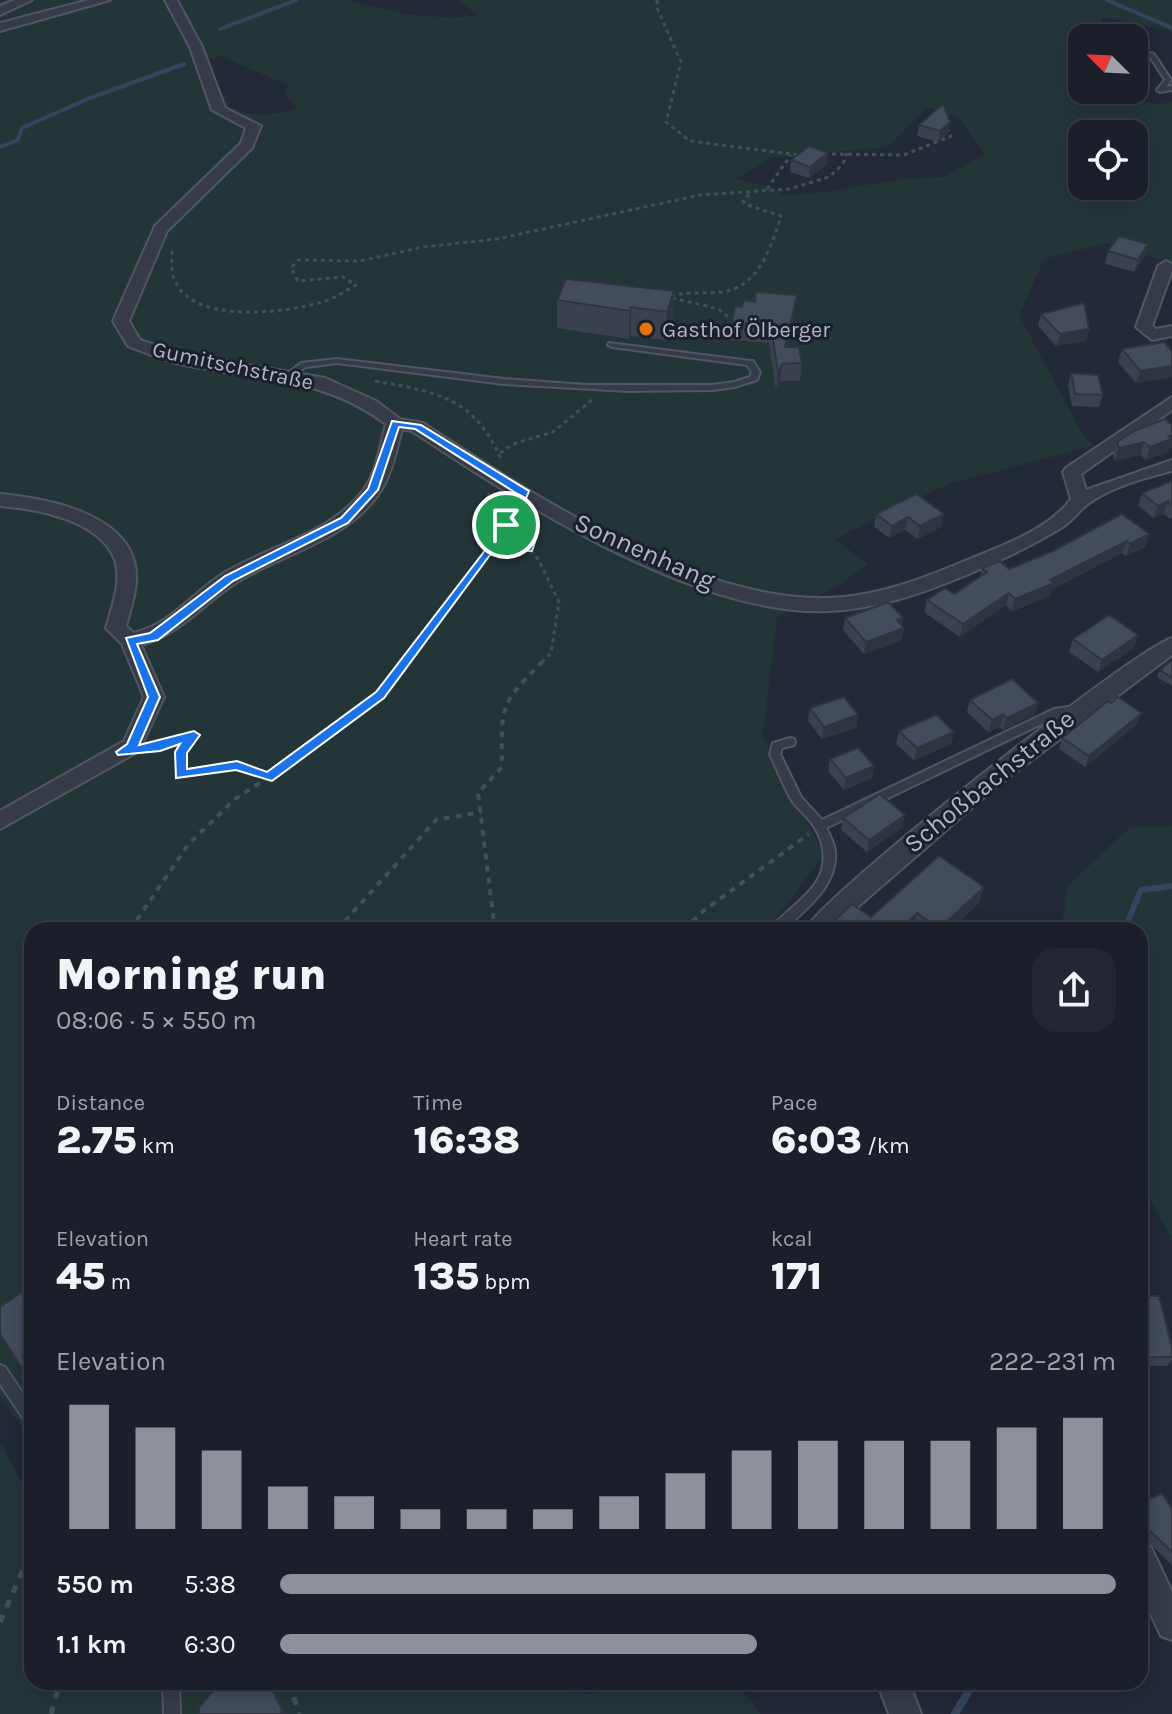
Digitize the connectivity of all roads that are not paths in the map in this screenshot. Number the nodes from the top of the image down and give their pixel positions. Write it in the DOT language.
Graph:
graph roads {
  1 [pos="26,0"];
  2 [pos="104,0"];
  3 [pos="171,0"];
  4 [pos="0,11"];
  5 [pos="0,27"];
  6 [pos="1152,55"];
  7 [pos="1172,88"];
  8 [pos="1166,266"];
  9 [pos="1172,331"];
  10 [pos="612,345"];
  11 [pos="292,373"];
  12 [pos="1172,402"];
  13 [pos="395,423"];
  14 [pos="1172,465"];
  15 [pos="0,500"];
  16 [pos="1080,500"];
  17 [pos="130,641"];
  18 [pos="1172,645"];
  19 [pos="1076,710"];
  20 [pos="790,742"];
  21 [pos="0,821"];
  22 [pos="820,826"];
  23 [pos="784,922"];
  24 [pos="825,922"];
  25 [pos="0,1372"];
  26 [pos="24,1407"];
  27 [pos="1148,1575"];
  28 [pos="1172,1625"];
  29 [pos="171,1690"];
  30 [pos="896,1690"];
  31 [pos="172,1714"];
  32 [pos="905,1714"];
  1 -- 4 [label="street"];
  2 -- 5 [label="street"];
  3 -- 11 [label="street, Gumitschstraße"];
  6 -- 7 [label="lane"];
  8 -- 9 [label="street"];
  10 -- 11 [label="lane"];
  11 -- 13 [label="street, Gumitschstraße"];
  12 -- 16 [label="street"];
  13 -- 16 [label="street, Sonnenhang"];
  13 -- 17 [label="street"];
  14 -- 16 [label="street, Sonnenhang"];
  15 -- 17 [label="street"];
  17 -- 21 [label="street"];
  18 -- 19 [label="street, Schoßbachstraße"];
  19 -- 22 [label="lane"];
  19 -- 24 [label="street, Schoßbachstraße"];
  20 -- 22 [label="lane"];
  22 -- 23 [label="lane"];
  25 -- 26 [label="lane"];
  27 -- 28 [label="street"];
  29 -- 31 [label="lane"];
  30 -- 32 [label="street"];
}
